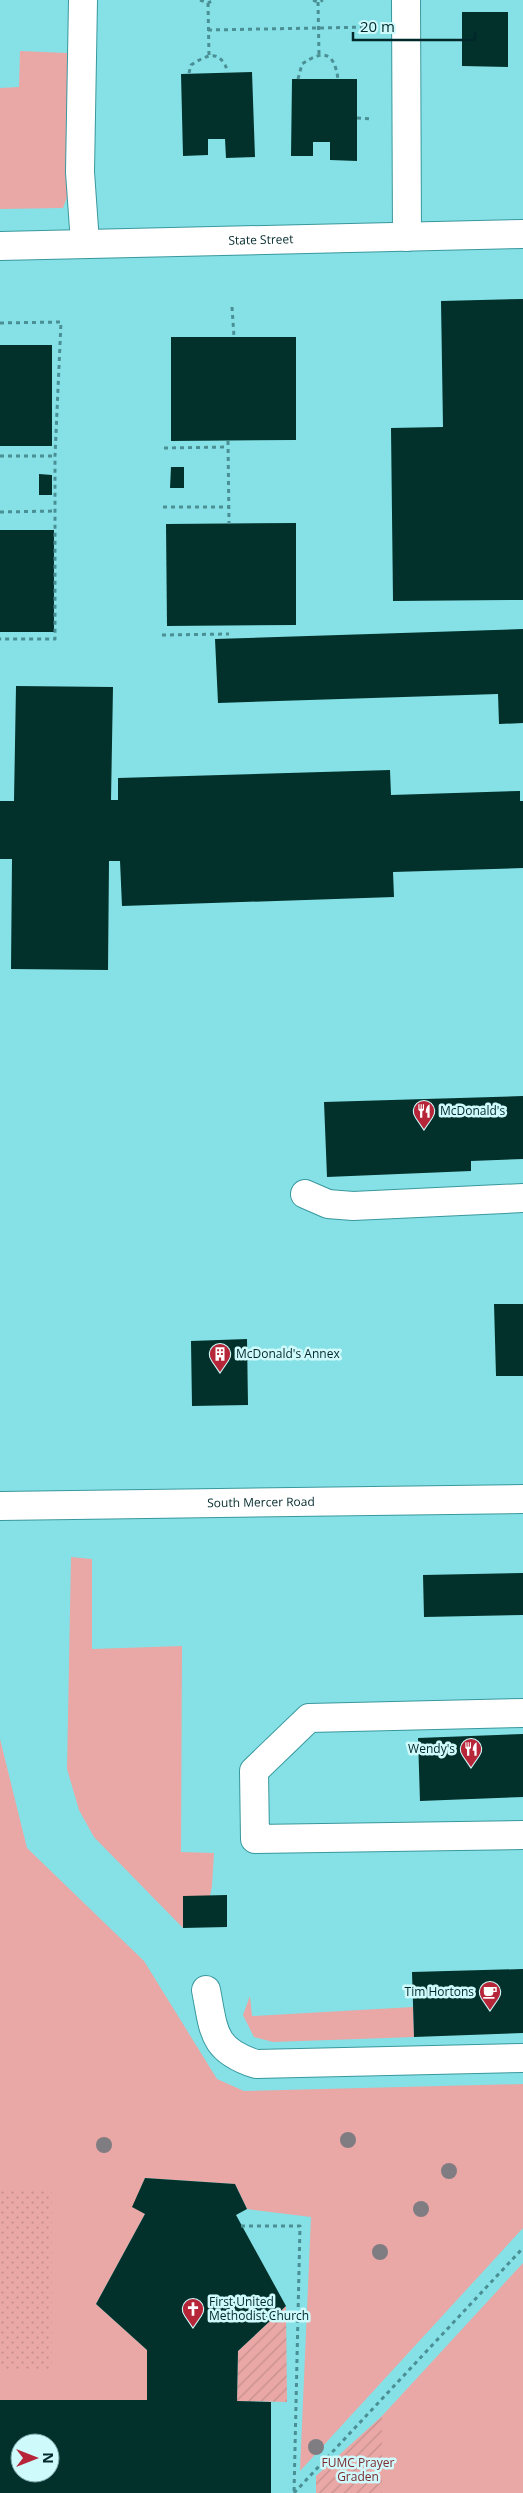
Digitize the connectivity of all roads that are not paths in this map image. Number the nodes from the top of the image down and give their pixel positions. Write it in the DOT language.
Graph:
graph roads {
  1 [pos="83,0"];
  2 [pos="405,13"];
  3 [pos="523,234"];
  4 [pos="407,237"];
  5 [pos="85,244"];
  6 [pos="0,246"];
  7 [pos="305,1194"];
  8 [pos="523,1198"];
  9 [pos="523,1498"];
  10 [pos="0,1506"];
  11 [pos="523,1713"];
  12 [pos="523,1835"];
  13 [pos="206,1990"];
  14 [pos="523,2058"];
  1 -- 5 [label="street"];
  2 -- 4 [label="street"];
  3 -- 4 [label="street, State Street"];
  4 -- 5 [label="street, State Street"];
  5 -- 6 [label="street, State Street"];
  7 -- 8 [label="street"];
  9 -- 10 [label="street, South Mercer Road"];
  11 -- 12 [label="street"];
  13 -- 14 [label="street"];
}
